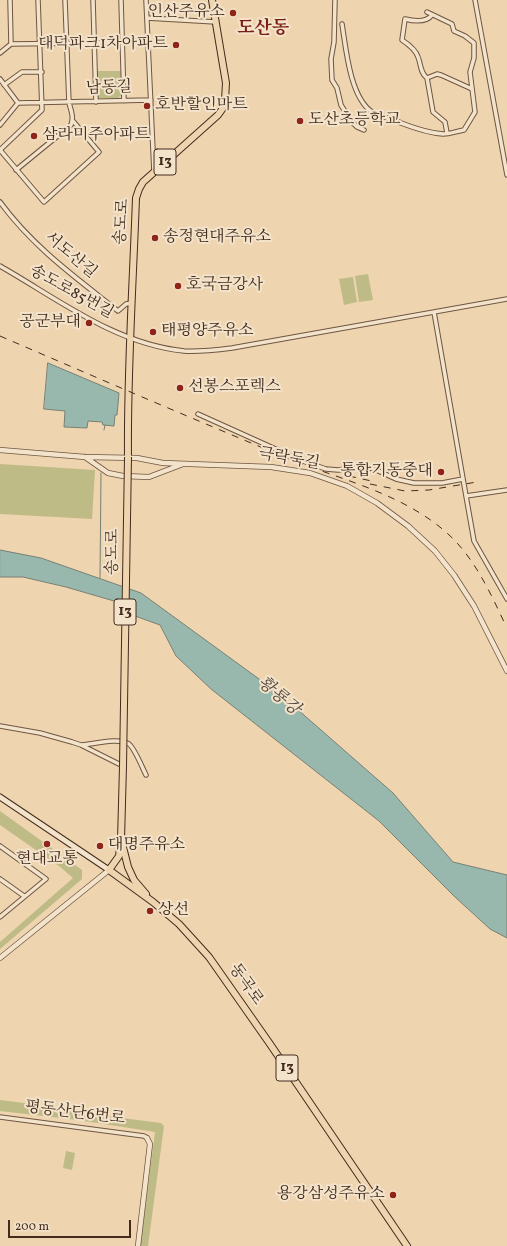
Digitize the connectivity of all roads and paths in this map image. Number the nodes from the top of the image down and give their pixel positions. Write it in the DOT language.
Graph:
graph roads {
  1 [pos="10,0"];
  2 [pos="38,0"];
  3 [pos="66,0"];
  4 [pos="93,0"];
  5 [pos="121,0"];
  6 [pos="146,0"];
  7 [pos="212,0"];
  8 [pos="335,0"];
  9 [pos="475,0"];
  10 [pos="427,12"];
  11 [pos="432,15"];
  12 [pos="147,18"];
  13 [pos="216,22"];
  14 [pos="342,24"];
  15 [pos="148,40"];
  16 [pos="123,42"];
  17 [pos="94,43"];
  18 [pos="11,44"];
  19 [pos="41,44"];
  20 [pos="67,44"];
  21 [pos="0,53"];
  22 [pos="42,72"];
  23 [pos="427,78"];
  24 [pos="0,79"];
  25 [pos="4,85"];
  26 [pos="472,89"];
  27 [pos="124,100"];
  28 [pos="151,100"];
  29 [pos="96,102"];
  30 [pos="18,103"];
  31 [pos="42,103"];
  32 [pos="69,103"];
  33 [pos="73,121"];
  34 [pos="0,126"];
  35 [pos="364,130"];
  36 [pos="447,134"];
  37 [pos="0,150"];
  38 [pos="16,170"];
  39 [pos="154,172"];
  40 [pos="507,175"];
  41 [pos="0,202"];
  42 [pos="0,266"];
  43 [pos="507,300"];
  44 [pos="132,302"];
  45 [pos="434,312"];
  46 [pos="130,339"];
  47 [pos="198,414"];
  48 [pos="0,450"];
  49 [pos="85,457"];
  50 [pos="128,457"];
  51 [pos="185,464"];
  52 [pos="463,479"];
  53 [pos="507,490"];
  54 [pos="466,496"];
  55 [pos="505,592"];
  56 [pos="507,599"];
  57 [pos="507,671"];
  58 [pos="1,725"];
  59 [pos="81,745"];
  60 [pos="123,766"];
  61 [pos="146,775"];
  62 [pos="1,798"];
  63 [pos="121,840"];
  64 [pos="0,846"];
  65 [pos="109,870"];
  66 [pos="0,879"];
  67 [pos="24,896"];
  68 [pos="153,902"];
  69 [pos="0,910"];
  70 [pos="5,913"];
  71 [pos="0,917"];
  72 [pos="0,958"];
  73 [pos="0,1117"];
  74 [pos="147,1138"];
  75 [pos="138,1246"];
  76 [pos="407,1246"];
  1 -- 18 [label="street"];
  2 -- 19 [label="street"];
  3 -- 20 [label="street"];
  4 -- 17 [label="street"];
  5 -- 16 [label="street"];
  6 -- 12 [label="street"];
  7 -- 13 [label="main road, 송도로 / 13"];
  8 -- 35 [label="street"];
  9 -- 40 [label="street"];
  10 -- 11 [label="street"];
  11 -- 23 [label="street"];
  11 -- 26 [label="street"];
  12 -- 13 [label="street"];
  12 -- 15 [label="street"];
  13 -- 39 [label="main road, 송도로 / 13"];
  14 -- 36 [label="street"];
  15 -- 16 [label="street"];
  15 -- 28 [label="street"];
  16 -- 17 [label="street"];
  16 -- 27 [label="street"];
  17 -- 20 [label="street"];
  17 -- 29 [label="street"];
  18 -- 19 [label="street"];
  18 -- 21 [label="street"];
  19 -- 20 [label="street"];
  19 -- 22 [label="street"];
  20 -- 32 [label="street"];
  22 -- 25 [label="street"];
  22 -- 31 [label="street"];
  23 -- 26 [label="street"];
  23 -- 36 [label="street"];
  24 -- 25 [label="street"];
  25 -- 30 [label="street"];
  26 -- 36 [label="street"];
  27 -- 28 [label="street, 남동길"];
  27 -- 29 [label="street, 남동길"];
  28 -- 39 [label="street"];
  29 -- 32 [label="street, 남동길"];
  30 -- 31 [label="street, 남동길"];
  30 -- 34 [label="street"];
  31 -- 32 [label="street, 남동길"];
  31 -- 37 [label="street"];
  32 -- 33 [label="street, 남동길"];
  33 -- 38 [label="street"];
  33 -- 38 [label="street"];
  37 -- 38 [label="street"];
  39 -- 44 [label="main road, 송도로 / 13"];
  41 -- 44 [label="street, 서도산길"];
  42 -- 46 [label="street, 송도로85번길"];
  43 -- 45 [label="street"];
  44 -- 46 [label="main road, 송도로 / 13"];
  45 -- 46 [label="street"];
  45 -- 52 [label="street"];
  46 -- 50 [label="main road, 송도로 / 13"];
  47 -- 52 [label="street"];
  48 -- 49 [label="street, 극락둑길"];
  49 -- 50 [label="street, 극락둑길"];
  49 -- 51 [label="street"];
  50 -- 51 [label="street, 극락둑길"];
  50 -- 60 [label="main road, 송도로 / 13, bridge"];
  51 -- 57 [label="street, 극락둑길"];
  52 -- 54 [label="street"];
  53 -- 54 [label="street"];
  54 -- 55 [label="street"];
  55 -- 56 [label="street"];
  58 -- 59 [label="street"];
  59 -- 60 [label="street"];
  59 -- 61 [label="street"];
  60 -- 63 [label="main road, 송도로 / 13"];
  62 -- 65 [label="main road, 동곡로"];
  63 -- 65 [label="main road, 송도로 / 13"];
  63 -- 68 [label="main road, 13"];
  64 -- 67 [label="street"];
  65 -- 68 [label="main road, 동곡로 / 13"];
  65 -- 72 [label="street"];
  66 -- 67 [label="street"];
  67 -- 70 [label="street"];
  68 -- 76 [label="main road, 동곡로 / 13"];
  69 -- 70 [label="street"];
  70 -- 71 [label="street"];
  73 -- 74 [label="street, 평동산단6번로"];
  74 -- 75 [label="street"];
}
